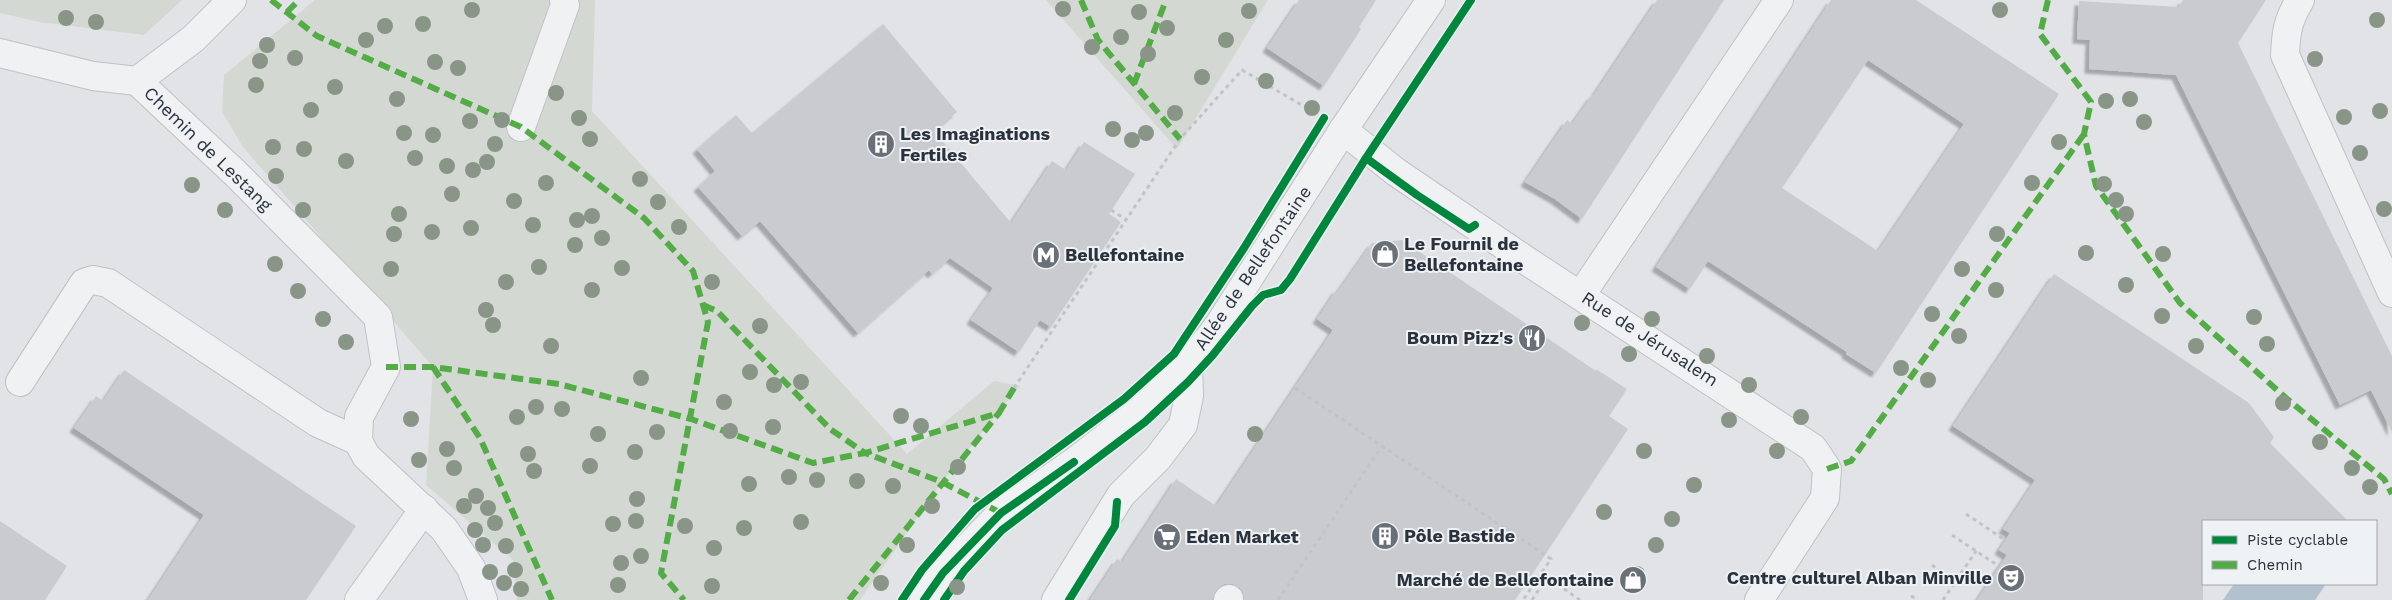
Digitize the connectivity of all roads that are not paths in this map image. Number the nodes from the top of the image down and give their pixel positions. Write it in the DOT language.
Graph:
graph roads {
  1 [pos="232,0"];
  2 [pos="564,0"];
  3 [pos="1431,0"];
  4 [pos="1779,0"];
  5 [pos="2300,0"];
  6 [pos="0,53"];
  7 [pos="137,81"];
  8 [pos="521,127"];
  9 [pos="1343,130"];
  10 [pos="2392,293"];
  11 [pos="1581,294"];
  12 [pos="1188,365"];
  13 [pos="20,382"];
  14 [pos="358,441"];
  15 [pos="424,509"];
  16 [pos="359,600"];
  17 [pos="483,600"];
  18 [pos="924,600"];
  19 [pos="1056,600"];
  20 [pos="1759,600"];
  1 -- 7 [label="street"];
  2 -- 8 [label="street"];
  3 -- 9 [label="street, Allée de Bellefontaine"];
  4 -- 11 [label="street"];
  5 -- 10 [label="street"];
  6 -- 7 [label="street, Chemin de Lestang"];
  7 -- 14 [label="street, Chemin de Lestang"];
  9 -- 11 [label="street, Rue de Jérusalem"];
  9 -- 12 [label="street, Allée de Bellefontaine"];
  11 -- 20 [label="street, Rue de Jérusalem"];
  12 -- 18 [label="street, Allée de Bellefontaine"];
  12 -- 19 [label="street"];
  13 -- 14 [label="street"];
  14 -- 15 [label="street"];
  15 -- 16 [label="street"];
  15 -- 17 [label="street"];
}
